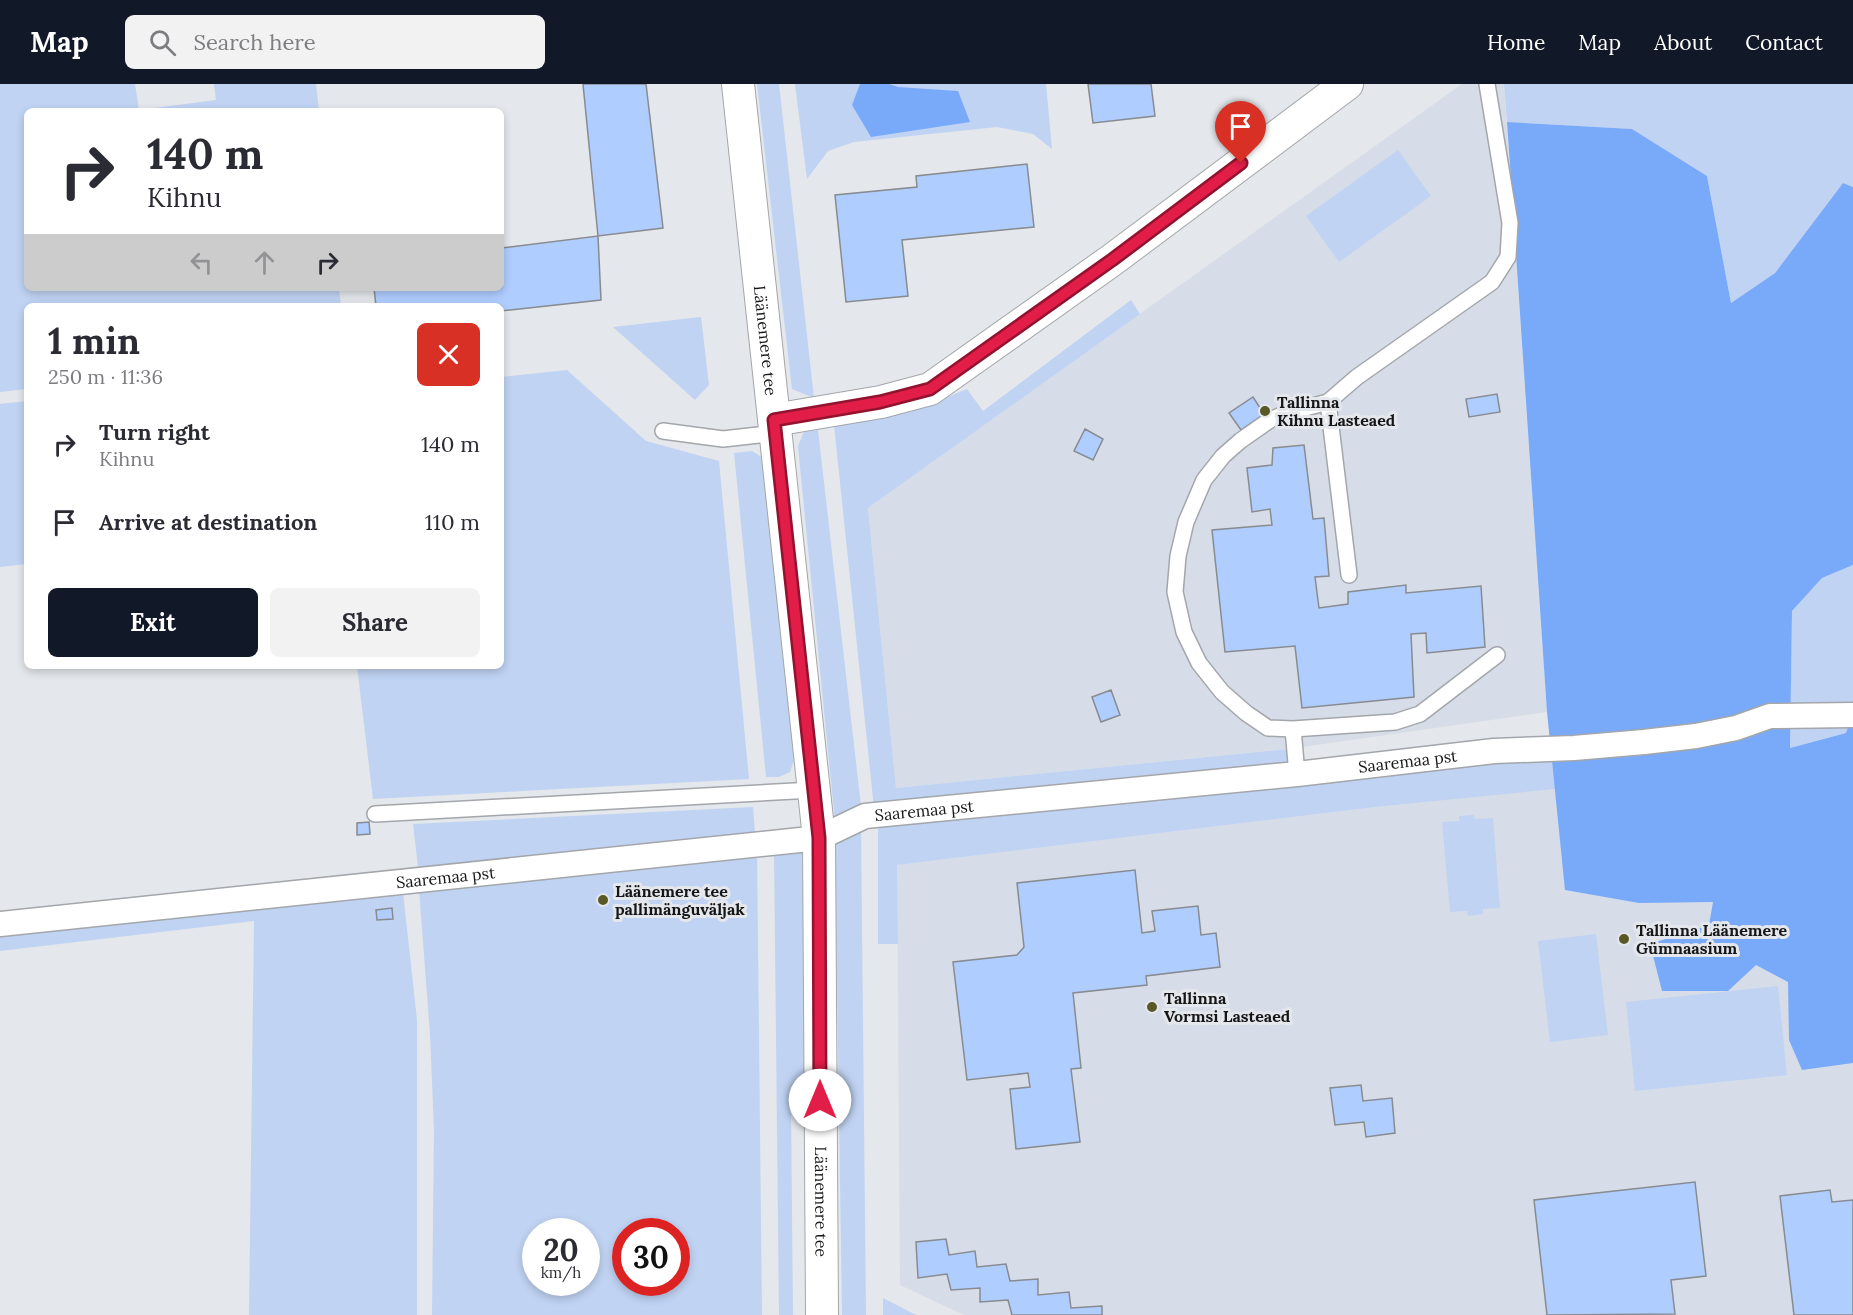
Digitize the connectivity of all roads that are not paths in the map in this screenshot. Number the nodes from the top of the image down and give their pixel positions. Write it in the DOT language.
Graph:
graph roads {
  1 [pos="738,84"];
  2 [pos="1347,84"];
  3 [pos="1487,84"];
  4 [pos="1328,402"];
  5 [pos="775,427"];
  6 [pos="663,430"];
  7 [pos="1349,575"];
  8 [pos="1497,655"];
  9 [pos="1853,715"];
  10 [pos="1293,729"];
  11 [pos="1297,774"];
  12 [pos="813,790"];
  13 [pos="375,814"];
  14 [pos="819,838"];
  15 [pos="0,924"];
  16 [pos="822,1315"];
  1 -- 5 [label="street, Läänemere tee"];
  2 -- 5 [label="street"];
  3 -- 4 [label="lane"];
  4 -- 7 [label="lane"];
  4 -- 10 [label="lane"];
  5 -- 6 [label="lane"];
  5 -- 12 [label="street, Läänemere tee"];
  8 -- 10 [label="lane"];
  9 -- 11 [label="street, Saaremaa pst"];
  10 -- 11 [label="lane"];
  11 -- 14 [label="street, Saaremaa pst"];
  12 -- 13 [label="lane"];
  12 -- 14 [label="street, Läänemere tee"];
  14 -- 15 [label="street, Saaremaa pst"];
  14 -- 16 [label="street, Läänemere tee"];
}
